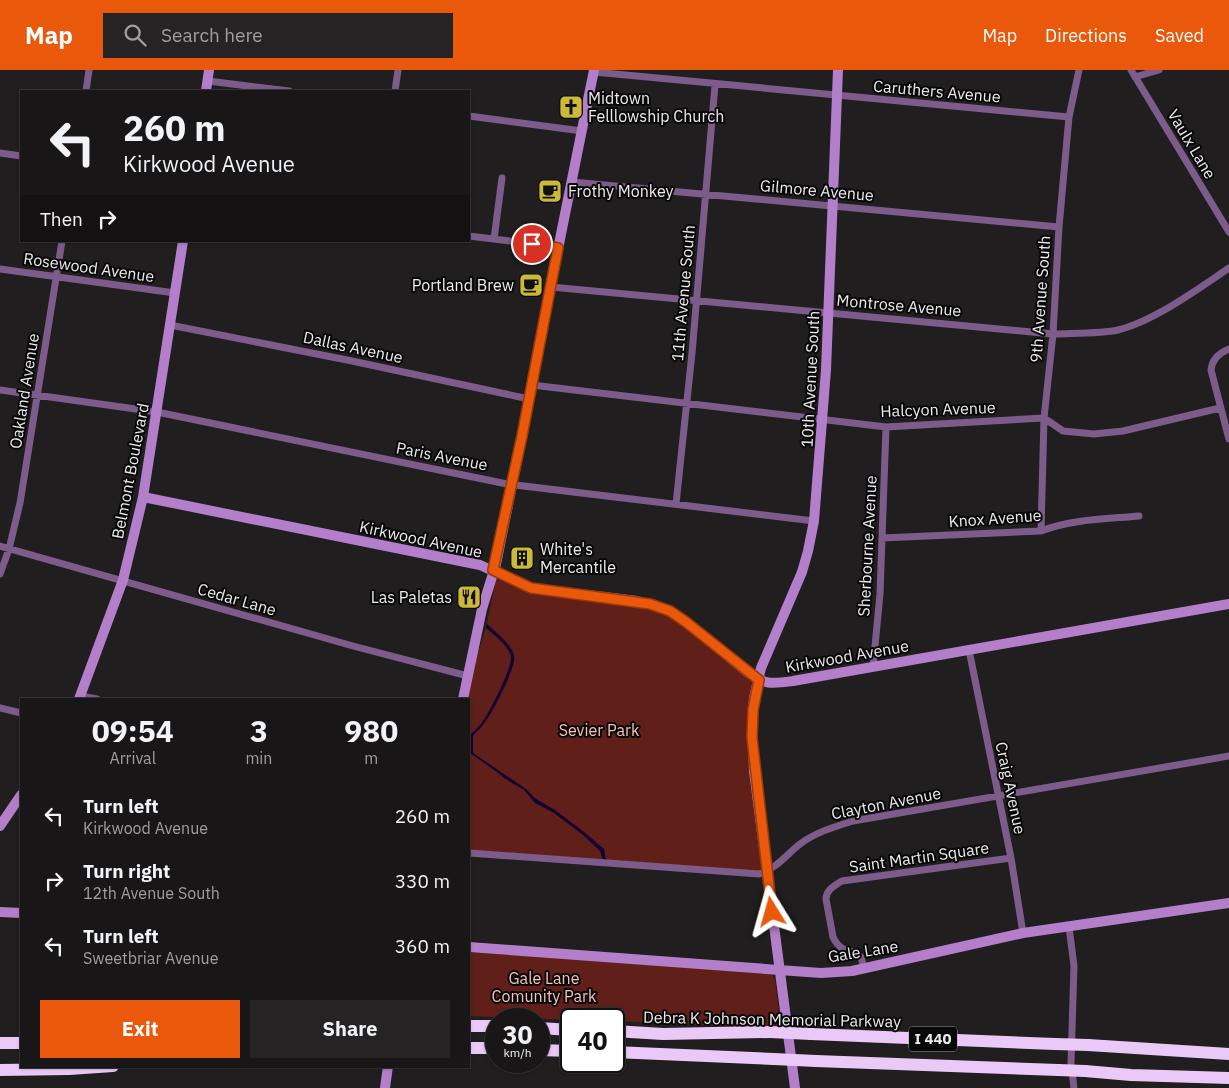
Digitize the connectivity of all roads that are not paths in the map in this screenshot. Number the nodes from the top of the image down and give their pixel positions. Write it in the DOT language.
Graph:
graph roads {
  1 [pos="89,70"];
  2 [pos="209,70"];
  3 [pos="398,70"];
  4 [pos="838,70"];
  5 [pos="1079,70"];
  6 [pos="1159,70"];
  7 [pos="594,71"];
  8 [pos="1133,73"];
  9 [pos="716,85"];
  10 [pos="207,86"];
  11 [pos="86,90"];
  12 [pos="272,90"];
  13 [pos="395,90"];
  14 [pos="837,95"];
  15 [pos="470,116"];
  16 [pos="1069,117"];
  17 [pos="582,131"];
  18 [pos="0,154"];
  19 [pos="20,156"];
  20 [pos="502,178"];
  21 [pos="572,182"];
  22 [pos="705,193"];
  23 [pos="833,205"];
  24 [pos="1059,227"];
  25 [pos="1229,232"];
  26 [pos="470,236"];
  27 [pos="494,239"];
  28 [pos="62,242"];
  29 [pos="183,242"];
  30 [pos="558,248"];
  31 [pos="1229,268"];
  32 [pos="0,269"];
  33 [pos="57,277"];
  34 [pos="551,287"];
  35 [pos="175,293"];
  36 [pos="695,301"];
  37 [pos="829,312"];
  38 [pos="170,325"];
  39 [pos="1053,334"];
  40 [pos="1229,349"];
  41 [pos="532,385"];
  42 [pos="0,390"];
  43 [pos="38,396"];
  44 [pos="529,399"];
  45 [pos="686,404"];
  46 [pos="1220,408"];
  47 [pos="157,412"];
  48 [pos="1044,418"];
  49 [pos="822,420"];
  50 [pos="886,427"];
  51 [pos="1229,439"];
  52 [pos="512,484"];
  53 [pos="143,497"];
  54 [pos="676,504"];
  55 [pos="1139,516"];
  56 [pos="814,521"];
  57 [pos="1041,531"];
  58 [pos="882,538"];
  59 [pos="0,546"];
  60 [pos="9,549"];
  61 [pos="493,570"];
  62 [pos="0,574"];
  63 [pos="123,580"];
  64 [pos="1229,604"];
  65 [pos="969,650"];
  66 [pos="873,667"];
  67 [pos="468,676"];
  68 [pos="759,680"];
  69 [pos="80,697"];
  70 [pos="463,698"];
  71 [pos="0,708"];
  72 [pos="20,713"];
  73 [pos="1229,756"];
  74 [pos="20,796"];
  75 [pos="998,797"];
  76 [pos="0,826"];
  77 [pos="470,853"];
  78 [pos="1011,858"];
  79 [pos="766,872"];
  80 [pos="1229,903"];
  81 [pos="0,912"];
  82 [pos="20,913"];
  83 [pos="1069,927"];
  84 [pos="1023,933"];
  85 [pos="470,947"];
  86 [pos="864,968"];
  87 [pos="780,971"];
  88 [pos="470,1026"];
  89 [pos="485,1026"];
  90 [pos="625,1032"];
  91 [pos="0,1043"];
  92 [pos="20,1043"];
  93 [pos="470,1048"];
  94 [pos="485,1048"];
  95 [pos="625,1052"];
  96 [pos="1229,1054"];
  97 [pos="84,1068"];
  98 [pos="0,1070"];
  99 [pos="387,1071"];
  100 [pos="1131,1075"];
  101 [pos="1229,1078"];
  102 [pos="1229,1084"];
  103 [pos="384,1088"];
  104 [pos="795,1088"];
  105 [pos="1074,1088"];
  1 -- 11 [label="street"];
  2 -- 10 [label="street"];
  3 -- 13 [label="street"];
  4 -- 14 [label="street, 10th Avenue South"];
  5 -- 16 [label="street, 9th Avenue South"];
  6 -- 8 [label="street"];
  7 -- 9 [label="street, Caruthers Avenue"];
  7 -- 17 [label="street"];
  8 -- 25 [label="street, Vaulx Lane"];
  9 -- 14 [label="street, Caruthers Avenue"];
  9 -- 22 [label="street, 11th Avenue South"];
  10 -- 12 [label="street"];
  14 -- 16 [label="street, Caruthers Avenue"];
  14 -- 23 [label="street, 10th Avenue South"];
  15 -- 17 [label="street"];
  16 -- 24 [label="street, 9th Avenue South"];
  17 -- 21 [label="street"];
  18 -- 19 [label="street"];
  20 -- 27 [label="street"];
  21 -- 22 [label="street, Gilmore Avenue"];
  21 -- 30 [label="street"];
  22 -- 23 [label="street, Gilmore Avenue"];
  22 -- 36 [label="street, 11th Avenue South"];
  23 -- 24 [label="street, Gilmore Avenue"];
  23 -- 37 [label="street, 10th Avenue South"];
  24 -- 39 [label="street, 9th Avenue South"];
  26 -- 27 [label="street"];
  27 -- 30 [label="street"];
  28 -- 33 [label="street, Oakland Avenue"];
  29 -- 35 [label="street, Belmont Boulevard"];
  30 -- 34 [label="street"];
  31 -- 39 [label="street, Montrose Avenue"];
  32 -- 33 [label="street, Rosewood Avenue"];
  33 -- 35 [label="street, Rosewood Avenue"];
  33 -- 43 [label="street, Oakland Avenue"];
  34 -- 36 [label="street, Montrose Avenue"];
  34 -- 41 [label="street"];
  35 -- 38 [label="street, Belmont Boulevard"];
  36 -- 37 [label="street, Montrose Avenue"];
  36 -- 45 [label="street, 11th Avenue South"];
  37 -- 39 [label="street, Montrose Avenue"];
  37 -- 49 [label="street, 10th Avenue South"];
  38 -- 44 [label="street, Dallas Avenue"];
  38 -- 47 [label="street, Belmont Boulevard"];
  39 -- 48 [label="street, 9th Avenue South"];
  40 -- 46 [label="street"];
  41 -- 44 [label="street"];
  41 -- 45 [label="street, Halcyon Avenue"];
  42 -- 43 [label="street, Paris Avenue"];
  43 -- 47 [label="street, Paris Avenue"];
  43 -- 60 [label="street, Oakland Avenue"];
  44 -- 52 [label="street"];
  45 -- 49 [label="street, Halcyon Avenue"];
  45 -- 54 [label="street, 11th Avenue South"];
  46 -- 48 [label="street"];
  46 -- 51 [label="street"];
  47 -- 52 [label="street, Paris Avenue"];
  47 -- 53 [label="street, Belmont Boulevard"];
  48 -- 50 [label="street, Halcyon Avenue"];
  48 -- 57 [label="street, 9th Avenue South"];
  49 -- 50 [label="street, Halcyon Avenue"];
  49 -- 56 [label="street, 10th Avenue South"];
  50 -- 58 [label="street, Sherbourne Avenue"];
  52 -- 54 [label="street, Paris Avenue"];
  52 -- 61 [label="street"];
  53 -- 61 [label="street, Kirkwood Avenue"];
  53 -- 63 [label="street, Belmont Boulevard"];
  54 -- 56 [label="street, Paris Avenue"];
  55 -- 57 [label="street, Knox Avenue"];
  56 -- 68 [label="street, 10th Avenue South"];
  57 -- 58 [label="street, Knox Avenue"];
  58 -- 66 [label="street, Sherbourne Avenue"];
  59 -- 60 [label="street, Cedar Lane"];
  60 -- 62 [label="street, Oakland Avenue"];
  60 -- 63 [label="street, Cedar Lane"];
  61 -- 67 [label="street"];
  61 -- 68 [label="street, Kirkwood Avenue"];
  63 -- 67 [label="street, Cedar Lane"];
  63 -- 69 [label="street, Belmont Boulevard"];
  64 -- 65 [label="street, Kirkwood Avenue"];
  65 -- 66 [label="street, Kirkwood Avenue"];
  65 -- 75 [label="street, Craig Avenue"];
  66 -- 68 [label="street, Kirkwood Avenue"];
  67 -- 70 [label="street"];
  68 -- 79 [label="street, 10th Avenue South"];
  71 -- 72 [label="street"];
  73 -- 75 [label="street, Clayton Avenue"];
  74 -- 76 [label="street"];
  75 -- 78 [label="street, Craig Avenue"];
  75 -- 79 [label="street, Clayton Avenue"];
  77 -- 79 [label="street"];
  78 -- 84 [label="street, Craig Avenue"];
  78 -- 86 [label="street, Saint Martin Square"];
  79 -- 87 [label="street, 10th Avenue South"];
  80 -- 83 [label="street, Gale Lane"];
  81 -- 82 [label="street"];
  83 -- 84 [label="street, Gale Lane"];
  83 -- 105 [label="street"];
  84 -- 86 [label="street, Gale Lane"];
  85 -- 87 [label="street, Gale Lane"];
  86 -- 87 [label="street, Gale Lane"];
  87 -- 104 [label="street, 10th Avenue South"];
  88 -- 89 [label="highway"];
  90 -- 96 [label="highway, Debra K Johnson Memorial Parkway / I 440, bridge"];
  91 -- 92 [label="highway"];
  93 -- 94 [label="highway"];
  95 -- 100 [label="highway, I 440, bridge"];
  97 -- 98 [label="highway"];
  99 -- 103 [label="street"];
  100 -- 101 [label="highway, I 440"];
  100 -- 102 [label="highway"];
}
